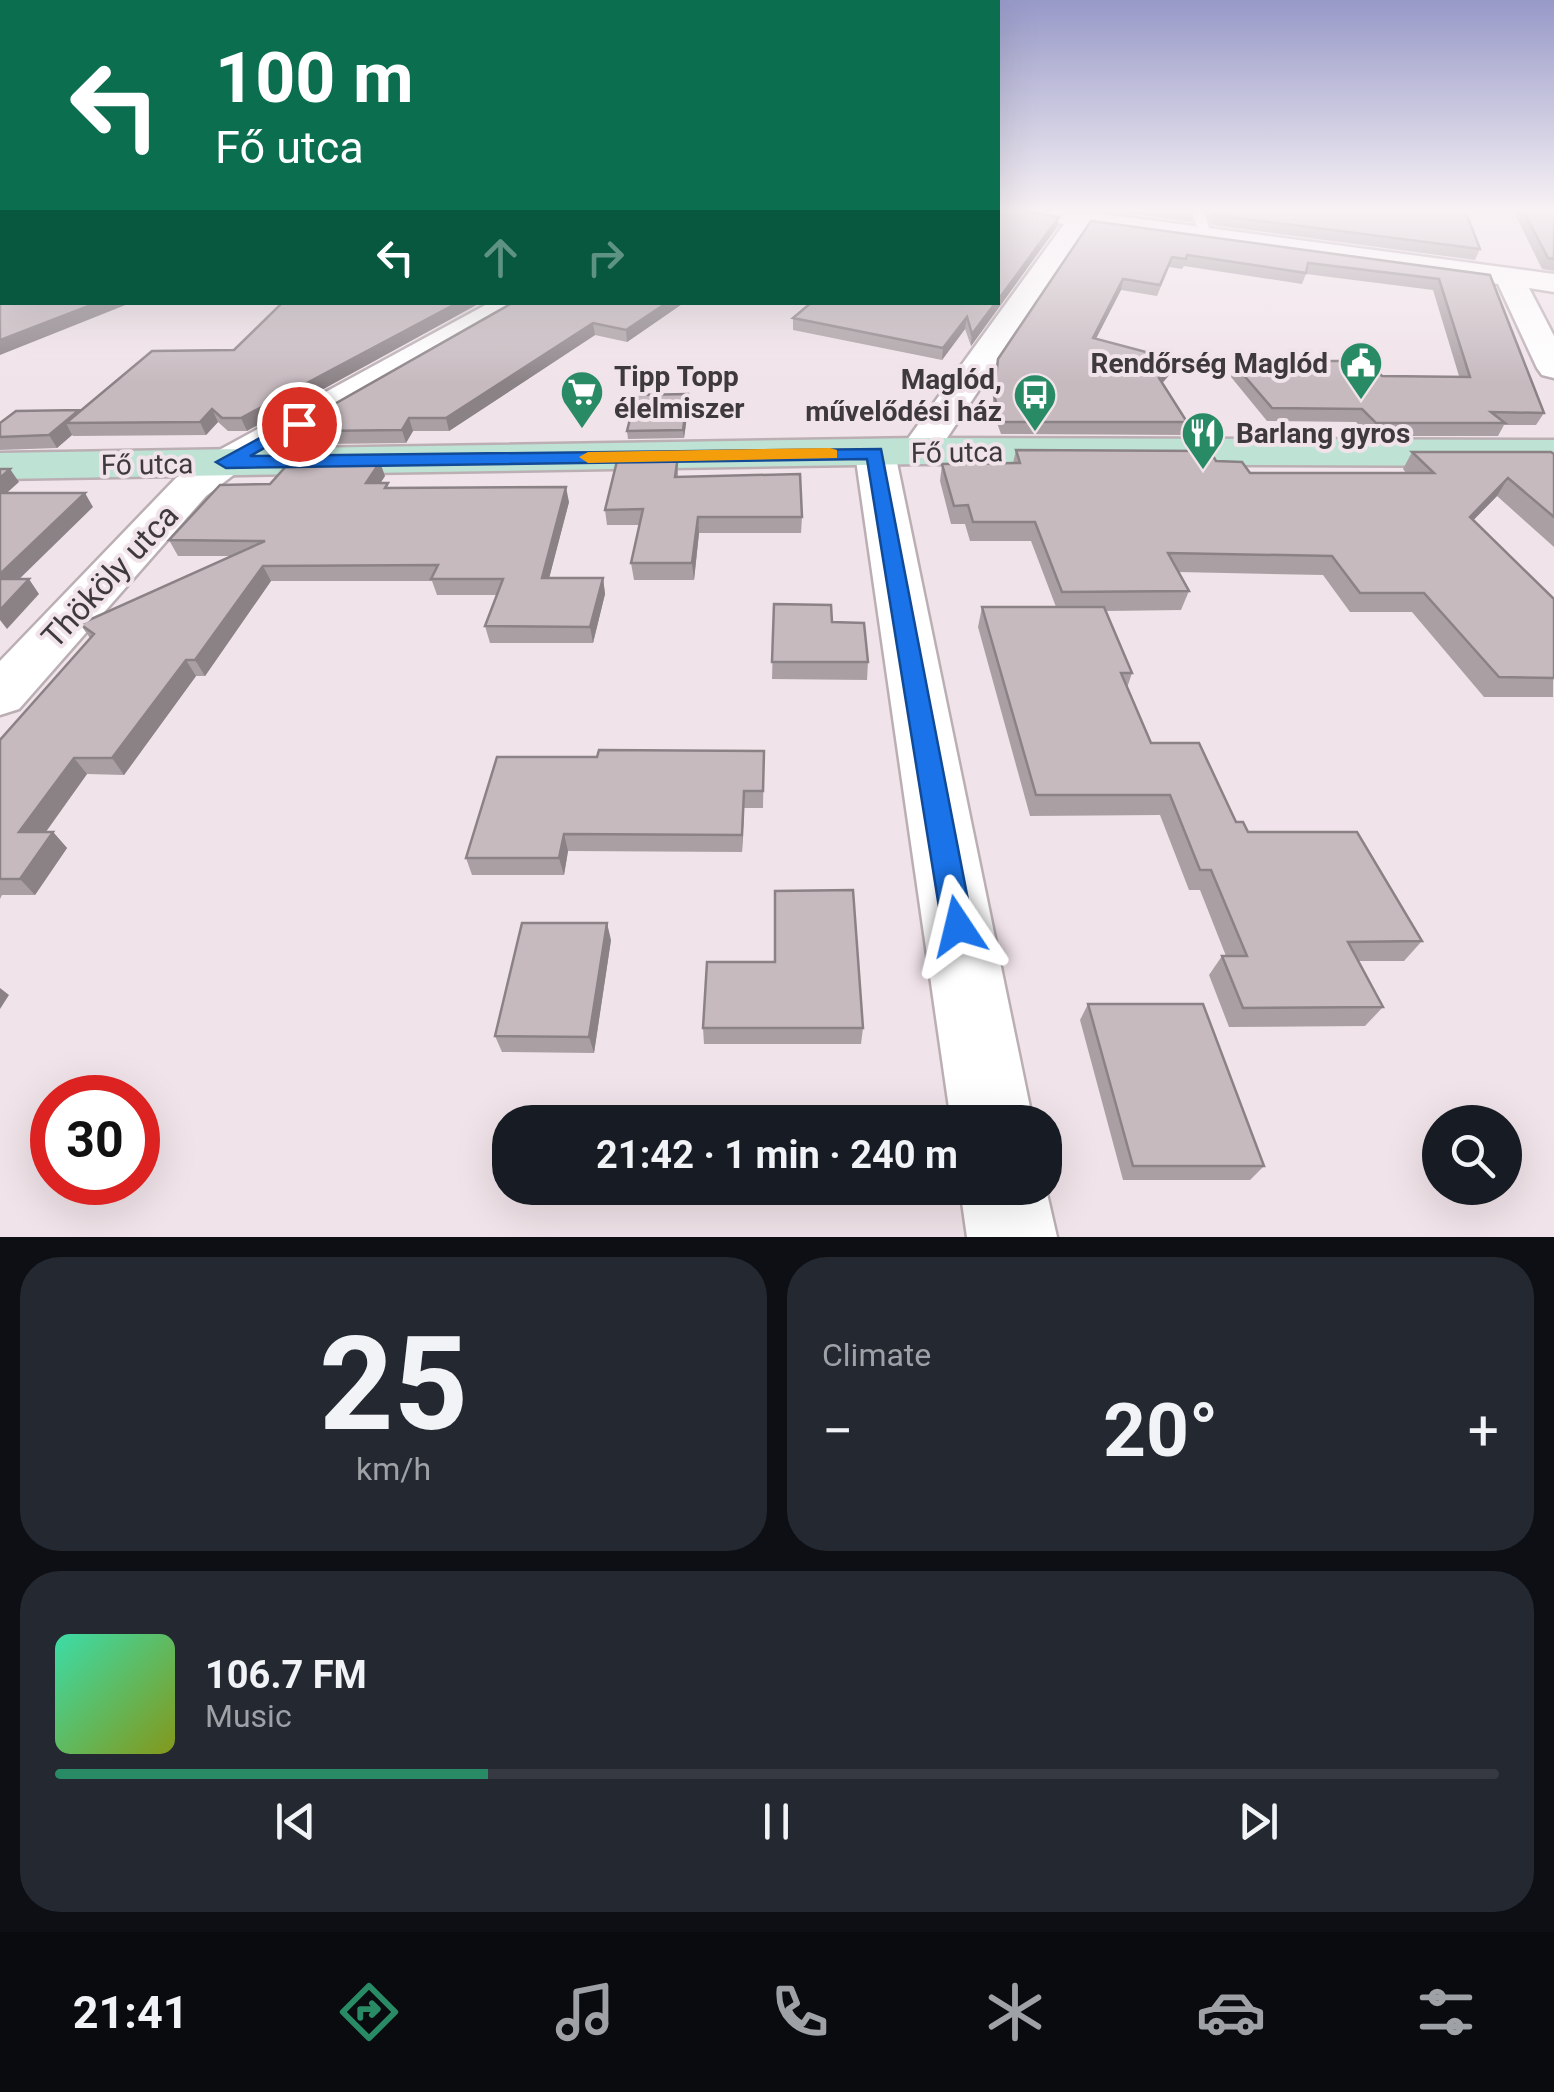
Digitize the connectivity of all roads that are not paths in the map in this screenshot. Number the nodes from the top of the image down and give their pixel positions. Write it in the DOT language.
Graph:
graph roads {
  1 [pos="1042,268"];
  2 [pos="1456,268"];
  3 [pos="1509,277"];
  4 [pos="1554,283"];
  5 [pos="509,305"];
  6 [pos="1554,368"];
  7 [pos="897,452"];
  8 [pos="1554,453"];
  9 [pos="226,462"];
  10 [pos="0,466"];
  11 [pos="0,696"];
  12 [pos="990,1105"];
  13 [pos="1006,1205"];
  14 [pos="1012,1237"];
  1 -- 7 [label="street"];
  2 -- 3 [label="street"];
  3 -- 4 [label="street"];
  3 -- 6 [label="street"];
  5 -- 9 [label="street, Thököly utca"];
  7 -- 8 [label="main road, Fő utca"];
  7 -- 9 [label="main road, Fő utca"];
  7 -- 12 [label="street"];
  9 -- 10 [label="main road, Fő utca"];
  9 -- 11 [label="street, Thököly utca"];
  13 -- 14 [label="street"];
}
